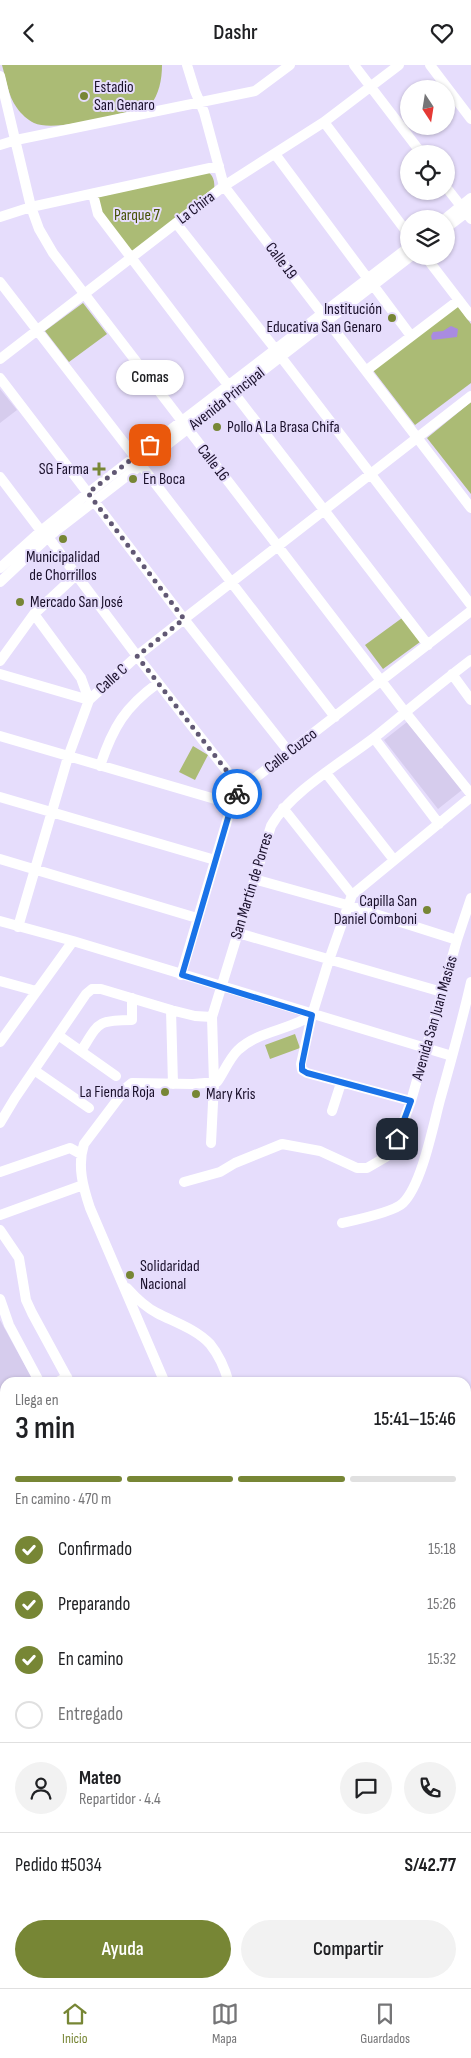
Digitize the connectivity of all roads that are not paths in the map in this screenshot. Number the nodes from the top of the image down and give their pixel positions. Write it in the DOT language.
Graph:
graph roads {
  1 [pos="187,65"];
  2 [pos="290,65"];
  3 [pos="354,65"];
  4 [pos="399,65"];
  5 [pos="430,65"];
  6 [pos="1,83"];
  7 [pos="371,86"];
  8 [pos="200,102"];
  9 [pos="471,119"];
  10 [pos="324,122"];
  11 [pos="16,140"];
  12 [pos="0,145"];
  13 [pos="415,145"];
  14 [pos="275,154"];
  15 [pos="220,166"];
  16 [pos="224,186"];
  17 [pos="92,194"];
  18 [pos="455,198"];
  19 [pos="471,198"];
  20 [pos="31,207"];
  21 [pos="467,212"];
  22 [pos="455,216"];
  23 [pos="0,217"];
  24 [pos="455,221"];
  25 [pos="176,223"];
  26 [pos="400,223"];
  27 [pos="400,255"];
  28 [pos="131,257"];
  29 [pos="400,263"];
  30 [pos="433,265"];
  31 [pos="0,282"];
  32 [pos="371,282"];
  33 [pos="84,294"];
  34 [pos="459,300"];
  35 [pos="471,315"];
  36 [pos="324,317"];
  37 [pos="37,330"];
  38 [pos="411,336"];
  39 [pos="278,353"];
  40 [pos="0,359"];
  41 [pos="366,370"];
  42 [pos="0,378"];
  43 [pos="231,389"];
  44 [pos="471,396"];
  45 [pos="184,425"];
  46 [pos="417,438"];
  47 [pos="138,461"];
  48 [pos="371,474"];
  49 [pos="0,477"];
  50 [pos="91,497"];
  51 [pos="471,508"];
  52 [pos="324,509"];
  53 [pos="44,534"];
  54 [pos="278,546"];
  55 [pos="0,568"];
  56 [pos="76,575"];
  57 [pos="0,582"];
  58 [pos="230,582"];
  59 [pos="471,605"];
  60 [pos="471,611"];
  61 [pos="34,615"];
  62 [pos="184,619"];
  63 [pos="428,645"];
  64 [pos="137,656"];
  65 [pos="471,660"];
  66 [pos="0,661"];
  67 [pos="0,674"];
  68 [pos="452,674"];
  69 [pos="382,681"];
  70 [pos="158,683"];
  71 [pos="89,700"];
  72 [pos="471,700"];
  73 [pos="405,712"];
  74 [pos="334,717"];
  75 [pos="0,736"];
  76 [pos="374,738"];
  77 [pos="289,752"];
  78 [pos="68,757"];
  79 [pos="100,766"];
  80 [pos="326,773"];
  81 [pos="241,789"];
  82 [pos="471,795"];
  83 [pos="0,797"];
  84 [pos="232,804"];
  85 [pos="283,808"];
  86 [pos="52,812"];
  87 [pos="439,824"];
  88 [pos="0,859"];
  89 [pos="215,860"];
  90 [pos="394,860"];
  91 [pos="34,869"];
  92 [pos="254,879"];
  93 [pos="352,895"];
  94 [pos="471,898"];
  95 [pos="347,905"];
  96 [pos="197,918"];
  97 [pos="0,921"];
  98 [pos="18,927"];
  99 [pos="238,933"];
  100 [pos="457,940"];
  101 [pos="72,941"];
  102 [pos="329,960"];
  103 [pos="182,975"];
  104 [pos="0,981"];
  105 [pos="471,982"];
  106 [pos="222,986"];
  107 [pos="36,991"];
  108 [pos="442,992"];
  109 [pos="132,998"];
  110 [pos="172,1011"];
  111 [pos="312,1015"];
  112 [pos="212,1017"];
  113 [pos="58,1035"];
  114 [pos="0,1042"];
  115 [pos="426,1047"];
  116 [pos="81,1051"];
  117 [pos="452,1056"];
  118 [pos="34,1070"];
  119 [pos="116,1076"];
  120 [pos="173,1083"];
  121 [pos="214,1083"];
  122 [pos="340,1083"];
  123 [pos="411,1101"];
  124 [pos="89,1108"];
  125 [pos="332,1111"];
  126 [pos="0,1123"];
  127 [pos="211,1143"];
  128 [pos="81,1154"];
  129 [pos="0,1171"];
  130 [pos="184,1182"];
  131 [pos="83,1185"];
  132 [pos="0,1215"];
  133 [pos="342,1223"];
  134 [pos="0,1230"];
  135 [pos="122,1283"];
  136 [pos="0,1299"];
  137 [pos="2,1314"];
  138 [pos="37,1377"];
  139 [pos="67,1377"];
  140 [pos="162,1377"];
  141 [pos="227,1377"];
  1 -- 8 [label="street, Calle 19"];
  2 -- 8 [label="street"];
  3 -- 7 [label="street"];
  4 -- 7 [label="street, La Chira"];
  5 -- 9 [label="street"];
  6 -- 11 [label="street, Calle 16"];
  7 -- 10 [label="street, La Chira"];
  7 -- 13 [label="street"];
  8 -- 11 [label="street"];
  8 -- 15 [label="street, Calle 19"];
  10 -- 14 [label="street, La Chira"];
  10 -- 26 [label="street"];
  11 -- 12 [label="street"];
  11 -- 20 [label="street, Calle 16"];
  14 -- 16 [label="street, La Chira"];
  14 -- 32 [label="street"];
  15 -- 16 [label="street, Calle 19"];
  15 -- 17 [label="street"];
  16 -- 25 [label="street, La Chira"];
  16 -- 36 [label="street, Calle 19"];
  17 -- 20 [label="street"];
  17 -- 28 [label="street"];
  18 -- 21 [label="street"];
  19 -- 21 [label="street"];
  20 -- 23 [label="street"];
  20 -- 33 [label="street, Calle 16"];
  21 -- 22 [label="street"];
  21 -- 24 [label="street"];
  25 -- 28 [label="street, La Chira"];
  25 -- 39 [label="street"];
  27 -- 32 [label="street, Avenida Principal"];
  28 -- 33 [label="street, La Chira"];
  28 -- 43 [label="street"];
  29 -- 32 [label="street, Avenida Principal"];
  30 -- 34 [label="street"];
  31 -- 37 [label="street"];
  32 -- 36 [label="street, Avenida Principal"];
  32 -- 38 [label="street"];
  33 -- 37 [label="street, La Chira"];
  33 -- 45 [label="street, Calle 16"];
  34 -- 35 [label="street"];
  34 -- 38 [label="street"];
  36 -- 39 [label="street, Avenida Principal"];
  36 -- 41 [label="street, Calle 19"];
  37 -- 40 [label="street, La Chira"];
  37 -- 47 [label="street"];
  38 -- 41 [label="street"];
  39 -- 43 [label="street, Avenida Principal"];
  39 -- 48 [label="street"];
  41 -- 46 [label="street, Calle 19"];
  42 -- 50 [label="street"];
  43 -- 45 [label="street, Avenida Principal"];
  43 -- 52 [label="street"];
  44 -- 46 [label="street, Calle C"];
  45 -- 47 [label="street, Avenida Principal"];
  45 -- 54 [label="street, Calle 16"];
  46 -- 48 [label="street, Calle C"];
  46 -- 51 [label="street, Calle 19"];
  47 -- 50 [label="street, Avenida Principal"];
  47 -- 58 [label="street"];
  48 -- 52 [label="street, Calle C"];
  48 -- 59 [label="street"];
  49 -- 53 [label="street"];
  50 -- 53 [label="street, Avenida Principal"];
  50 -- 62 [label="street"];
  52 -- 54 [label="street, Calle C"];
  52 -- 63 [label="street"];
  53 -- 55 [label="street, Avenida Principal"];
  53 -- 56 [label="street"];
  53 -- 57 [label="street, Avenida Principal"];
  54 -- 58 [label="street, Calle C"];
  54 -- 69 [label="street, Calle 16"];
  56 -- 61 [label="street"];
  56 -- 64 [label="street"];
  58 -- 62 [label="street, Calle C"];
  58 -- 74 [label="street"];
  60 -- 63 [label="street, Calle Cuzco"];
  61 -- 66 [label="street"];
  61 -- 71 [label="street"];
  62 -- 64 [label="street, Calle C"];
  62 -- 77 [label="street"];
  63 -- 69 [label="street, Calle Cuzco"];
  64 -- 70 [label="street"];
  64 -- 71 [label="street, Calle C"];
  65 -- 68 [label="street, San Martín de Porres"];
  67 -- 71 [label="street"];
  68 -- 72 [label="street"];
  68 -- 73 [label="street, San Martín de Porres"];
  69 -- 73 [label="street, Calle 16"];
  69 -- 74 [label="street, Calle Cuzco"];
  70 -- 79 [label="street"];
  70 -- 81 [label="street"];
  71 -- 78 [label="street, Calle C"];
  73 -- 76 [label="street, San Martín de Porres"];
  73 -- 82 [label="street, Calle 16"];
  74 -- 77 [label="street, Calle Cuzco"];
  75 -- 78 [label="street"];
  76 -- 80 [label="street, San Martín de Porres"];
  76 -- 87 [label="street"];
  77 -- 81 [label="street, Calle Cuzco"];
  78 -- 79 [label="street"];
  78 -- 86 [label="street, Calle C"];
  79 -- 84 [label="street"];
  80 -- 85 [label="street, San Martín de Porres"];
  80 -- 90 [label="street"];
  81 -- 84 [label="street, Calle Cuzco"];
  82 -- 87 [label="street"];
  83 -- 86 [label="street"];
  84 -- 89 [label="street, Calle Cuzco"];
  85 -- 92 [label="street, San Martín de Porres"];
  85 -- 93 [label="street"];
  86 -- 89 [label="street"];
  86 -- 91 [label="street, Calle C"];
  87 -- 90 [label="street"];
  88 -- 91 [label="street"];
  89 -- 96 [label="street, Calle Cuzco"];
  90 -- 93 [label="street"];
  91 -- 96 [label="street"];
  91 -- 98 [label="street, Calle C"];
  92 -- 95 [label="street"];
  92 -- 99 [label="street, San Martín de Porres"];
  93 -- 95 [label="street"];
  94 -- 100 [label="street, Avenida San Juan Masías"];
  95 -- 100 [label="street"];
  95 -- 102 [label="street"];
  96 -- 103 [label="street, Calle Cuzco"];
  97 -- 98 [label="street"];
  98 -- 101 [label="street"];
  99 -- 102 [label="street"];
  99 -- 106 [label="street, San Martín de Porres"];
  100 -- 108 [label="street, Avenida San Juan Masías"];
  101 -- 103 [label="street"];
  101 -- 107 [label="street"];
  102 -- 108 [label="street"];
  102 -- 111 [label="street"];
  103 -- 106 [label="street"];
  104 -- 107 [label="street"];
  105 -- 117 [label="street"];
  106 -- 111 [label="street"];
  106 -- 112 [label="street, San Martín de Porres"];
  107 -- 114 [label="street"];
  108 -- 115 [label="street, Avenida San Juan Masías"];
  109 -- 110 [label="street"];
  109 -- 113 [label="street"];
  109 -- 116 [label="street"];
  110 -- 112 [label="street"];
  110 -- 120 [label="street"];
  111 -- 115 [label="street"];
  111 -- 121 [label="street"];
  111 -- 122 [label="street"];
  112 -- 121 [label="street, San Martín de Porres"];
  113 -- 116 [label="street"];
  113 -- 118 [label="street"];
  115 -- 117 [label="street"];
  115 -- 123 [label="street, Avenida San Juan Masías"];
  116 -- 119 [label="street"];
  117 -- 133 [label="street"];
  118 -- 124 [label="street"];
  118 -- 126 [label="street"];
  120 -- 121 [label="street"];
  120 -- 128 [label="street"];
  121 -- 127 [label="street, San Martín de Porres"];
  122 -- 123 [label="street"];
  122 -- 125 [label="street"];
  123 -- 130 [label="street, Avenida San Juan Masías"];
  128 -- 129 [label="street"];
  128 -- 131 [label="street"];
  131 -- 132 [label="street"];
  131 -- 135 [label="street"];
  134 -- 139 [label="street"];
  135 -- 140 [label="street"];
  135 -- 141 [label="street"];
  136 -- 137 [label="street"];
  137 -- 138 [label="street"];
}
